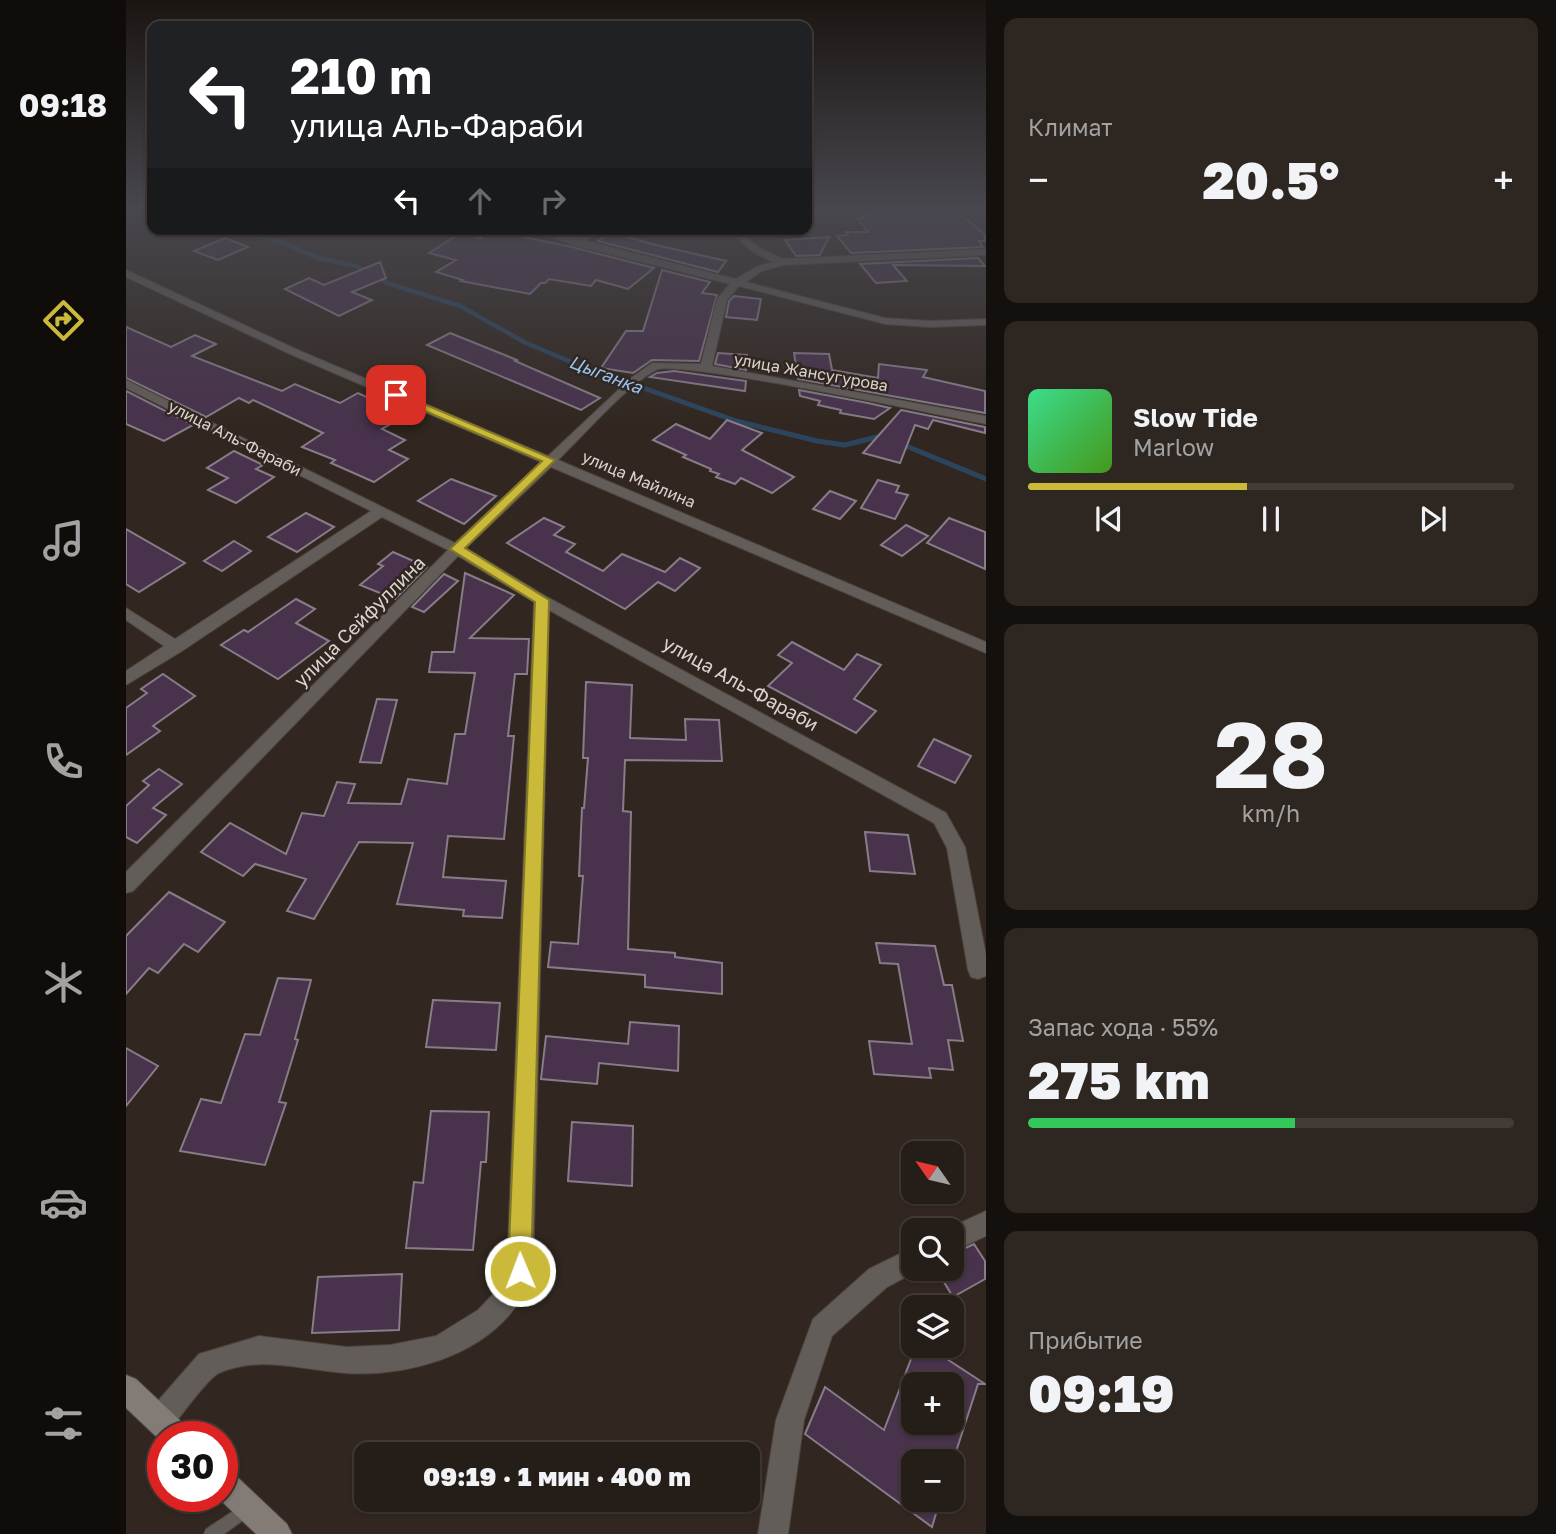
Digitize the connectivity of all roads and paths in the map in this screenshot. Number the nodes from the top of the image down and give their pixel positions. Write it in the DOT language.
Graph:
graph roads {
  1 [pos="140,282"];
  2 [pos="727,282"];
  3 [pos="740,282"];
  4 [pos="736,284"];
  5 [pos="985,321"];
  6 [pos="706,368"];
  7 [pos="126,383"];
  8 [pos="629,385"];
  9 [pos="985,420"];
  10 [pos="549,460"];
  11 [pos="381,511"];
  12 [pos="457,549"];
  13 [pos="542,600"];
  14 [pos="126,613"];
  15 [pos="176,647"];
  16 [pos="985,649"];
  17 [pos="126,679"];
  18 [pos="126,885"];
  19 [pos="978,970"];
  20 [pos="985,1223"];
  21 [pos="964,1234"];
  22 [pos="901,1266"];
  23 [pos="126,1389"];
  24 [pos="161,1421"];
  25 [pos="173,1421"];
  26 [pos="238,1497"];
  27 [pos="248,1507"];
  28 [pos="211,1534"];
  29 [pos="276,1534"];
  30 [pos="774,1534"];
  1 -- 10 [label="street, улица Майлина"];
  2 -- 4 [label="street"];
  3 -- 4 [label="street"];
  4 -- 5 [label="street"];
  4 -- 6 [label="street"];
  6 -- 8 [label="street, улица Жансугурова"];
  6 -- 9 [label="street, улица Жансугурова"];
  7 -- 11 [label="street, улица Аль-Фараби"];
  8 -- 10 [label="street, улица Сейфуллина"];
  10 -- 12 [label="street, улица Сейфуллина"];
  10 -- 16 [label="street, улица Майлина"];
  11 -- 12 [label="street, улица Аль-Фараби"];
  11 -- 15 [label="street"];
  12 -- 13 [label="street, улица Аль-Фараби"];
  12 -- 18 [label="street, улица Сейфуллина"];
  13 -- 19 [label="street, улица Аль-Фараби"];
  13 -- 25 [label="street"];
  14 -- 15 [label="street"];
  15 -- 17 [label="street"];
  20 -- 21 [label="street"];
  22 -- 30 [label="street"];
  23 -- 24 [label="street"];
  26 -- 27 [label="street"];
  27 -- 28 [label="lane"];
  27 -- 29 [label="street"];
}
